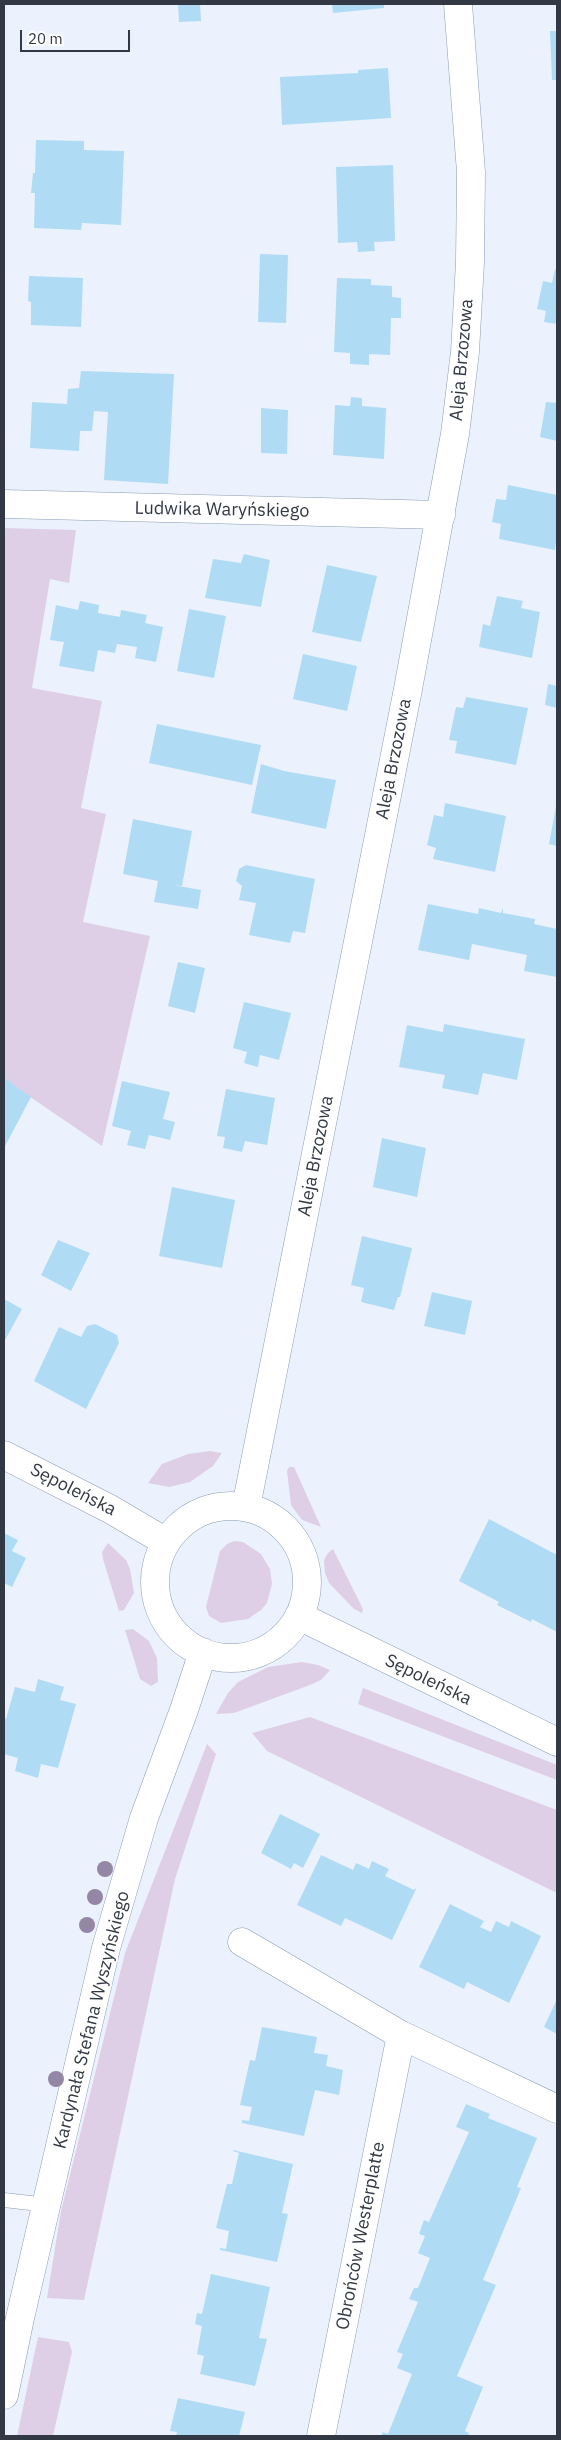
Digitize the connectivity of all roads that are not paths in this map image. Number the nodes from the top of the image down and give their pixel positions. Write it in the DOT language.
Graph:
graph roads {
  1 [pos="458,4"];
  2 [pos="4,504"];
  3 [pos="441,515"];
  4 [pos="4,1455"];
  5 [pos="246,1507"];
  6 [pos="166,1542"];
  7 [pos="299,1616"];
  8 [pos="203,1652"];
  9 [pos="557,1742"];
  10 [pos="242,1942"];
  11 [pos="401,2035"];
  12 [pos="557,2109"];
  13 [pos="4,2200"];
  14 [pos="48,2205"];
  15 [pos="4,2395"];
  16 [pos="321,2436"];
  1 -- 3 [label="street, Aleja Brzozowa"];
  2 -- 3 [label="street, Ludwika Waryńskiego"];
  3 -- 5 [label="street, Aleja Brzozowa"];
  4 -- 6 [label="street, Sępoleńska"];
  5 -- 6 [label="street"];
  5 -- 7 [label="street"];
  6 -- 8 [label="street"];
  7 -- 8 [label="street"];
  7 -- 9 [label="street, Sępoleńska"];
  8 -- 14 [label="street, Kardynała Stefana Wyszyńskiego"];
  10 -- 11 [label="street"];
  11 -- 12 [label="street"];
  11 -- 16 [label="street, Obrońców Westerplatte"];
  13 -- 14 [label="lane"];
  14 -- 15 [label="street, Kardynała Stefana Wyszyńskiego"];
}
